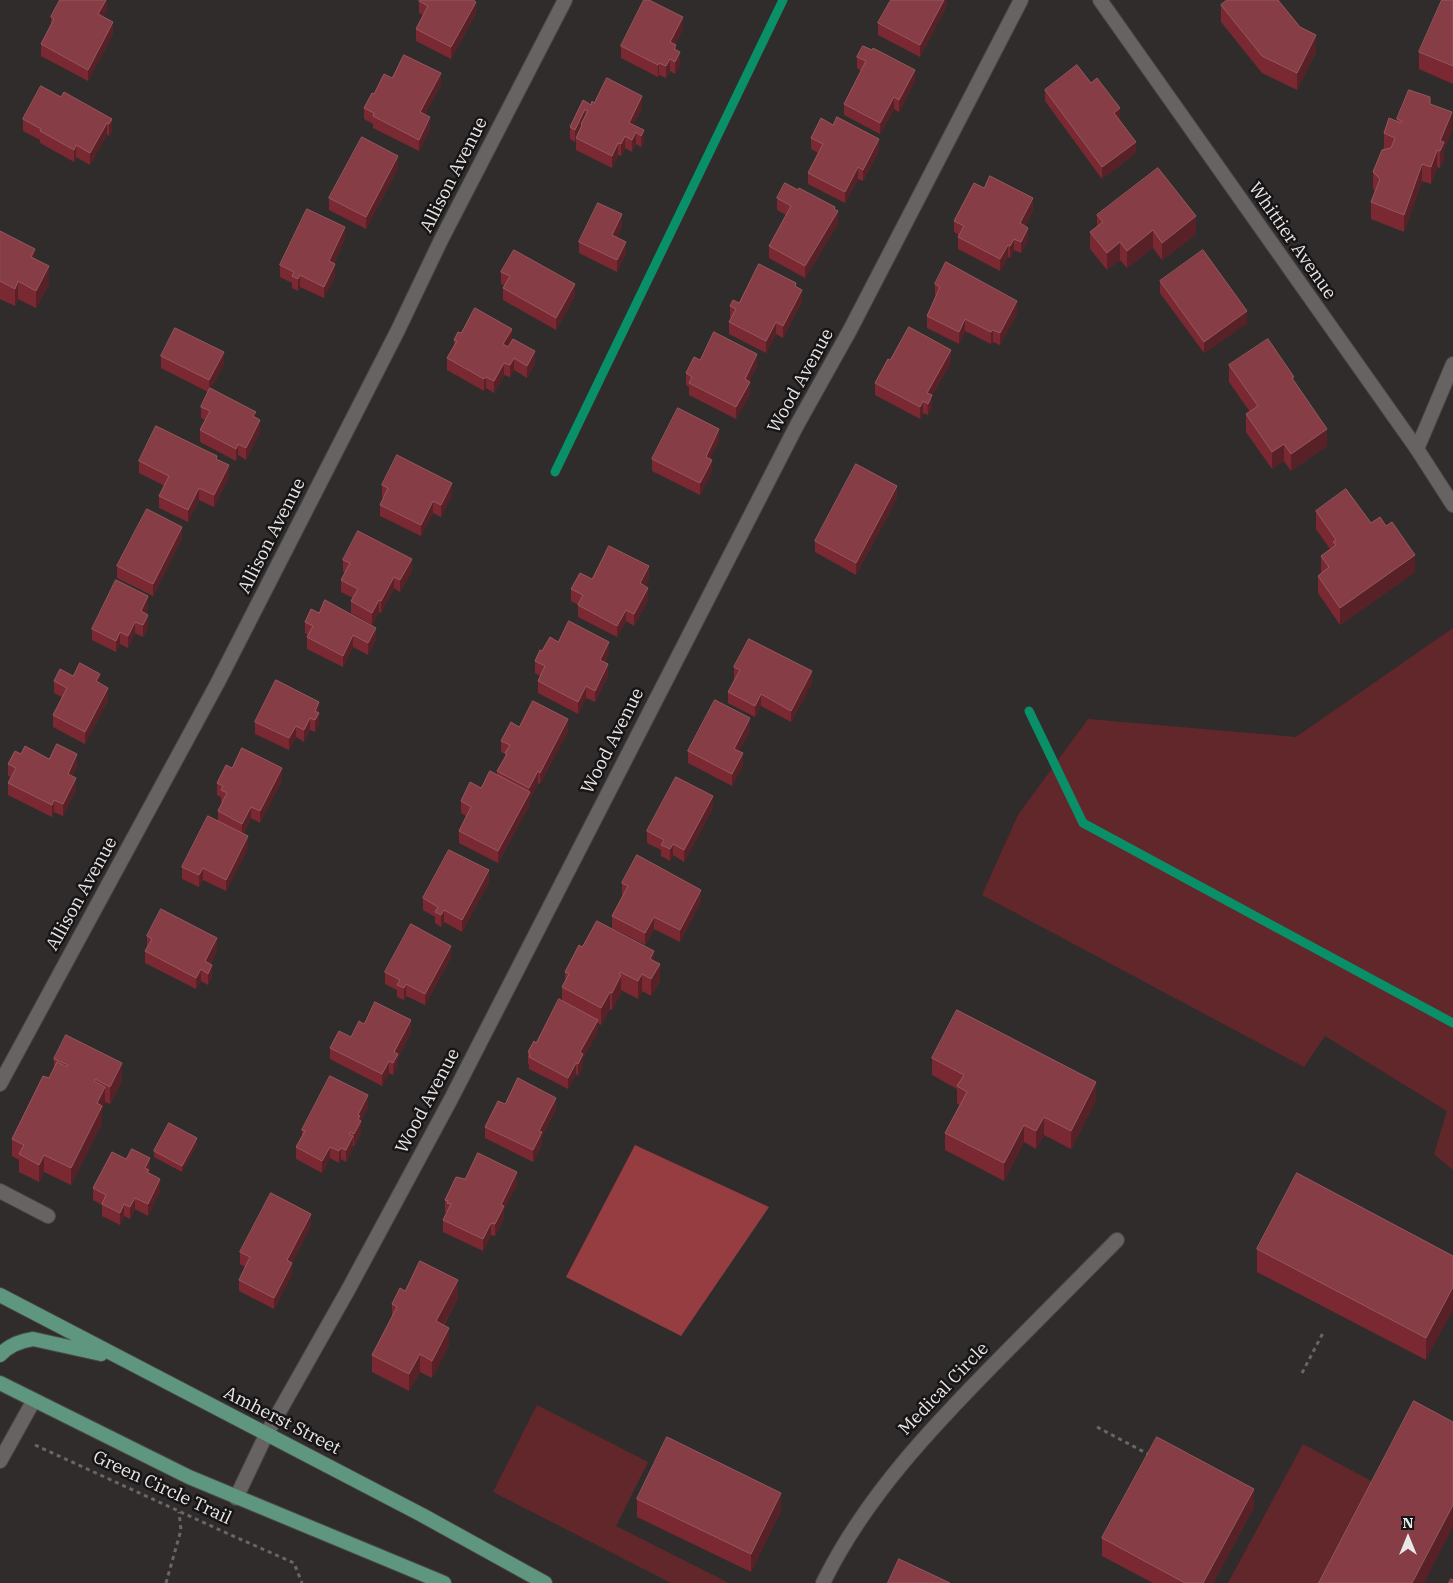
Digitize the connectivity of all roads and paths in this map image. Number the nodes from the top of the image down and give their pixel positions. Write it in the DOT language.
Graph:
graph roads {
  1 [pos="565,0"];
  2 [pos="1021,0"];
  3 [pos="1100,0"];
  4 [pos="1453,364"];
  5 [pos="1417,449"];
  6 [pos="1453,505"];
  7 [pos="0,1084"];
  8 [pos="0,1191"];
  9 [pos="48,1216"];
  10 [pos="1117,1240"];
  11 [pos="0,1295"];
  12 [pos="1324,1331"];
  13 [pos="0,1355"];
  14 [pos="124,1360"];
  15 [pos="1302,1373"];
  16 [pos="0,1382"];
  17 [pos="34,1400"];
  18 [pos="1098,1428"];
  19 [pos="14,1435"];
  20 [pos="266,1435"];
  21 [pos="1148,1454"];
  22 [pos="0,1461"];
  23 [pos="236,1498"];
  24 [pos="179,1511"];
  25 [pos="166,1583"];
  26 [pos="302,1583"];
  27 [pos="444,1583"];
  28 [pos="545,1583"];
  29 [pos="823,1583"];
  1 -- 7 [label="street, Allison Avenue"];
  2 -- 20 [label="street, Wood Avenue"];
  3 -- 5 [label="street, Whittier Avenue"];
  4 -- 5 [label="street"];
  5 -- 6 [label="street, Whittier Avenue"];
  8 -- 9 [label="street"];
  10 -- 29 [label="street, Medical Circle"];
  11 -- 14 [label="main road, Amherst Street"];
  12 -- 15 [label="path"];
  13 -- 14 [label="main road"];
  14 -- 20 [label="main road, Amherst Street"];
  16 -- 17 [label="main road"];
  17 -- 19 [label="street"];
  17 -- 23 [label="main road"];
  18 -- 21 [label="path"];
  19 -- 22 [label="street"];
  19 -- 24 [label="path, Green Circle Trail"];
  20 -- 23 [label="street, Wood Avenue"];
  20 -- 28 [label="main road, Amherst Street"];
  23 -- 27 [label="main road"];
  24 -- 25 [label="path"];
  24 -- 26 [label="path, Green Circle Trail"];
}
